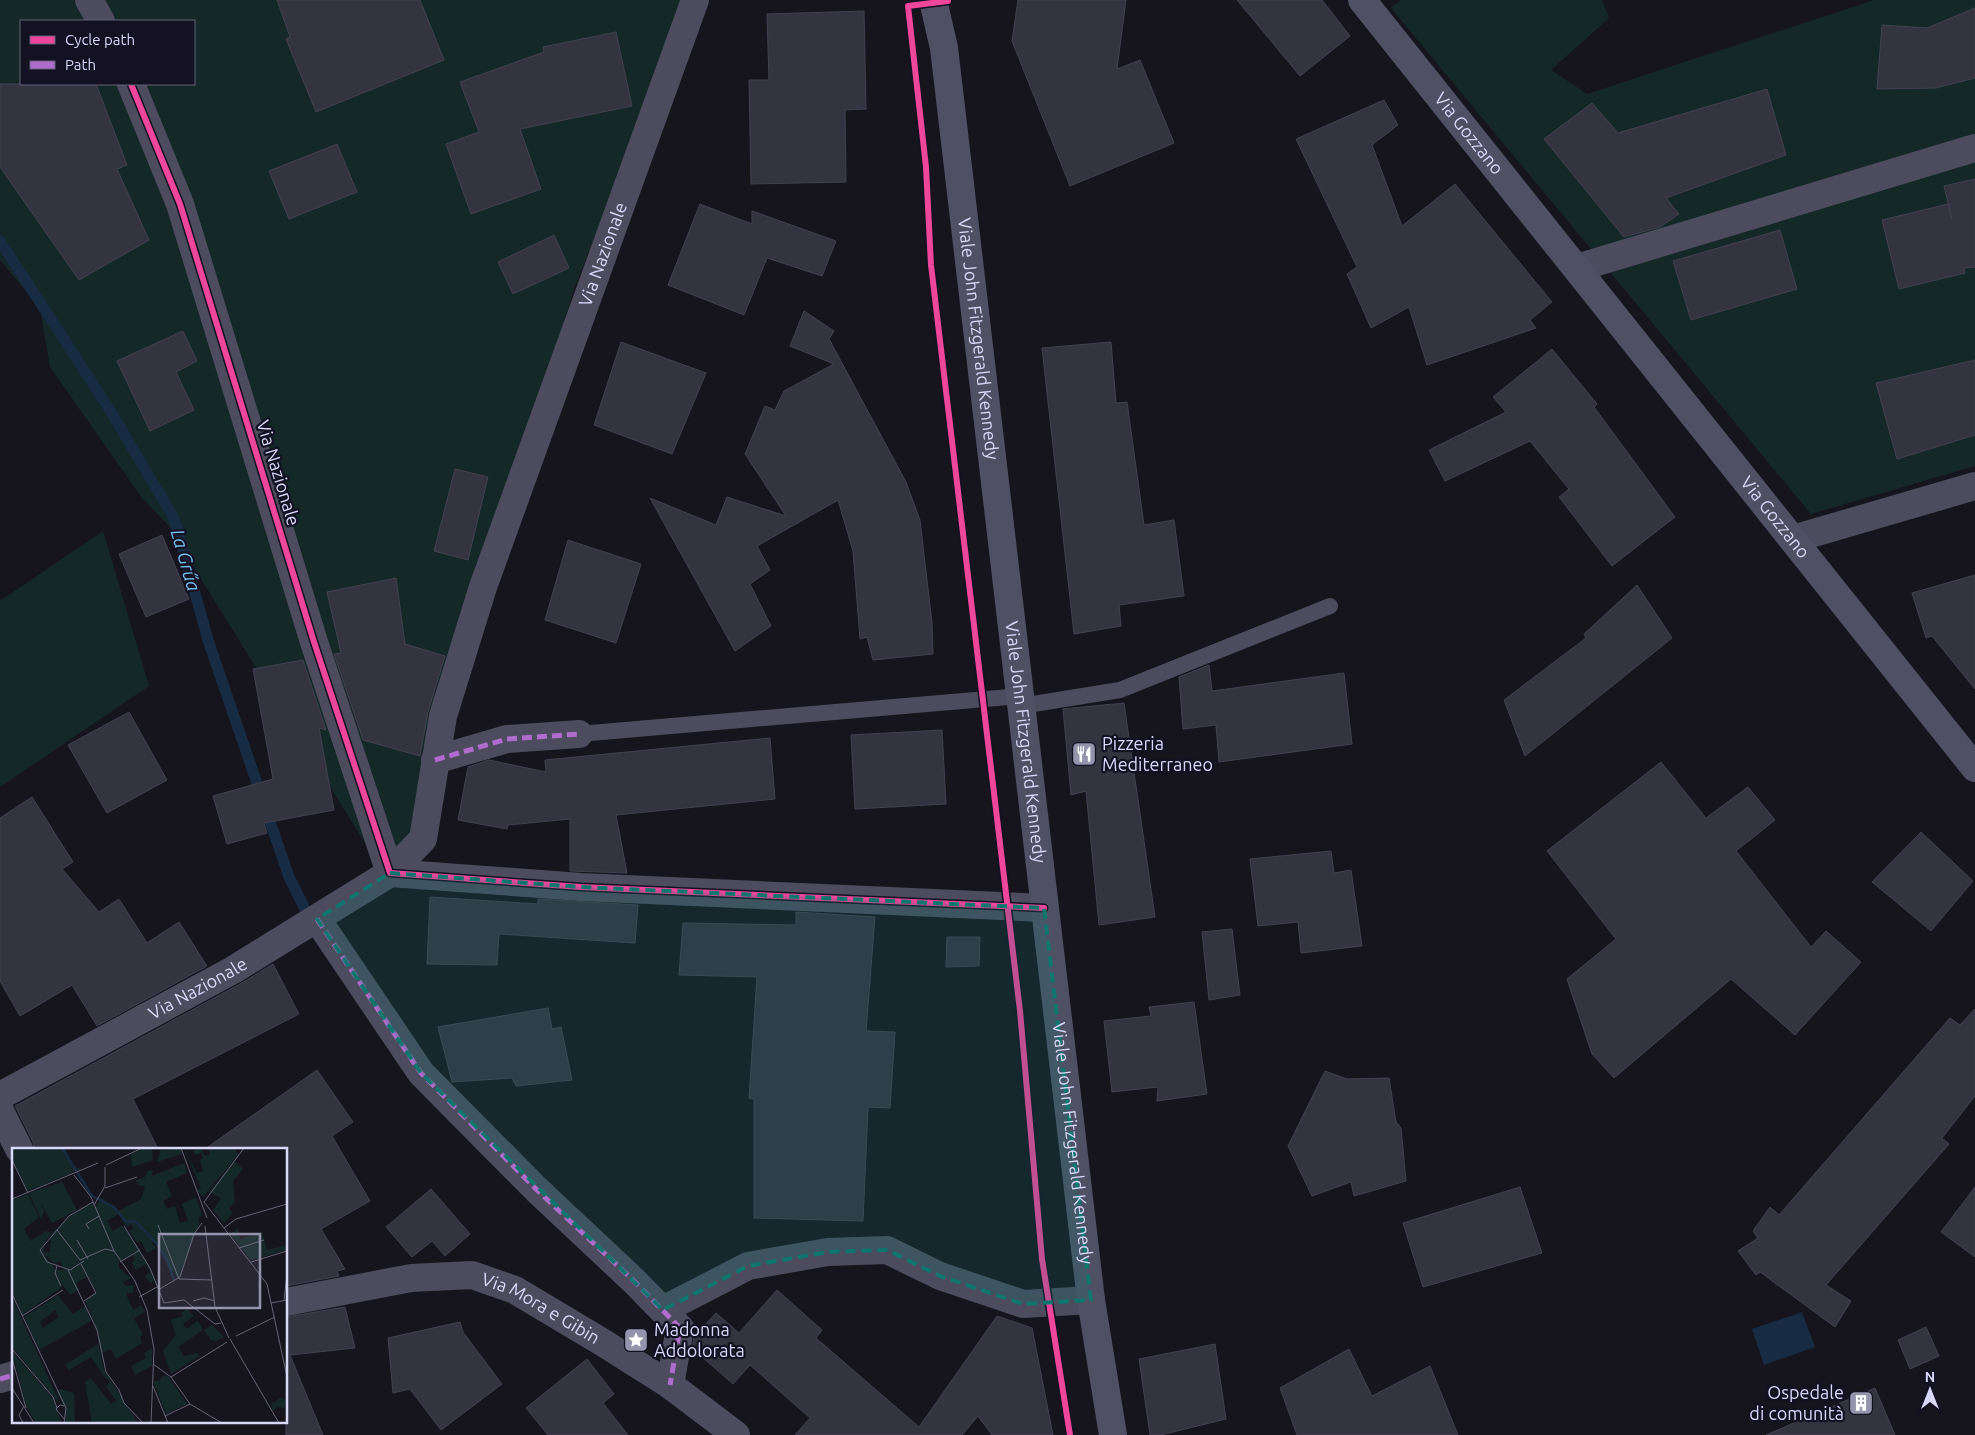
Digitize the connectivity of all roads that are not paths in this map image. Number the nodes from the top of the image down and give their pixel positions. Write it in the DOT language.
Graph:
graph roads {
  1 [pos="89,0"];
  2 [pos="695,0"];
  3 [pos="933,0"];
  4 [pos="948,0"];
  5 [pos="1362,0"];
  6 [pos="100,20"];
  7 [pos="944,48"];
  8 [pos="131,85"];
  9 [pos="1975,148"];
  10 [pos="1576,268"];
  11 [pos="1975,486"];
  12 [pos="1793,540"];
  13 [pos="1330,606"];
  14 [pos="1020,701"];
  15 [pos="579,734"];
  16 [pos="436,760"];
  17 [pos="1975,768"];
  18 [pos="390,874"];
  19 [pos="1044,908"];
  20 [pos="317,919"];
  21 [pos="0,1096"];
  22 [pos="0,1111"];
  23 [pos="18,1148"];
  24 [pos="1091,1300"];
  25 [pos="288,1302"];
  26 [pos="663,1310"];
  27 [pos="670,1385"];
  28 [pos="736,1435"];
  29 [pos="1113,1435"];
  1 -- 6 [label="street"];
  2 -- 16 [label="street, Via Nazionale"];
  3 -- 7 [label="main road, Viale John Fitzgerald Kennedy"];
  4 -- 7 [label="main road, Viale John Fitzgerald Kennedy"];
  5 -- 10 [label="main road, Via Gozzano"];
  7 -- 14 [label="main road, Viale John Fitzgerald Kennedy"];
  8 -- 18 [label="street, Via Nazionale"];
  9 -- 10 [label="street"];
  10 -- 12 [label="main road, Via Gozzano"];
  11 -- 12 [label="street"];
  12 -- 17 [label="main road, Via Gozzano"];
  13 -- 14 [label="lane"];
  14 -- 15 [label="lane"];
  14 -- 19 [label="main road, Viale John Fitzgerald Kennedy"];
  15 -- 16 [label="street"];
  16 -- 18 [label="street, Via Nazionale"];
  18 -- 19 [label="street"];
  18 -- 20 [label="street, Via Nazionale"];
  19 -- 24 [label="main road, Viale John Fitzgerald Kennedy"];
  20 -- 21 [label="street, Via Nazionale"];
  20 -- 26 [label="street"];
  22 -- 23 [label="street"];
  24 -- 26 [label="street"];
  24 -- 29 [label="main road, Viale John Fitzgerald Kennedy"];
  25 -- 27 [label="street, Via Mora e Gibin"];
  26 -- 27 [label="street"];
  27 -- 28 [label="street, Via Mora e Gibin"];
}
